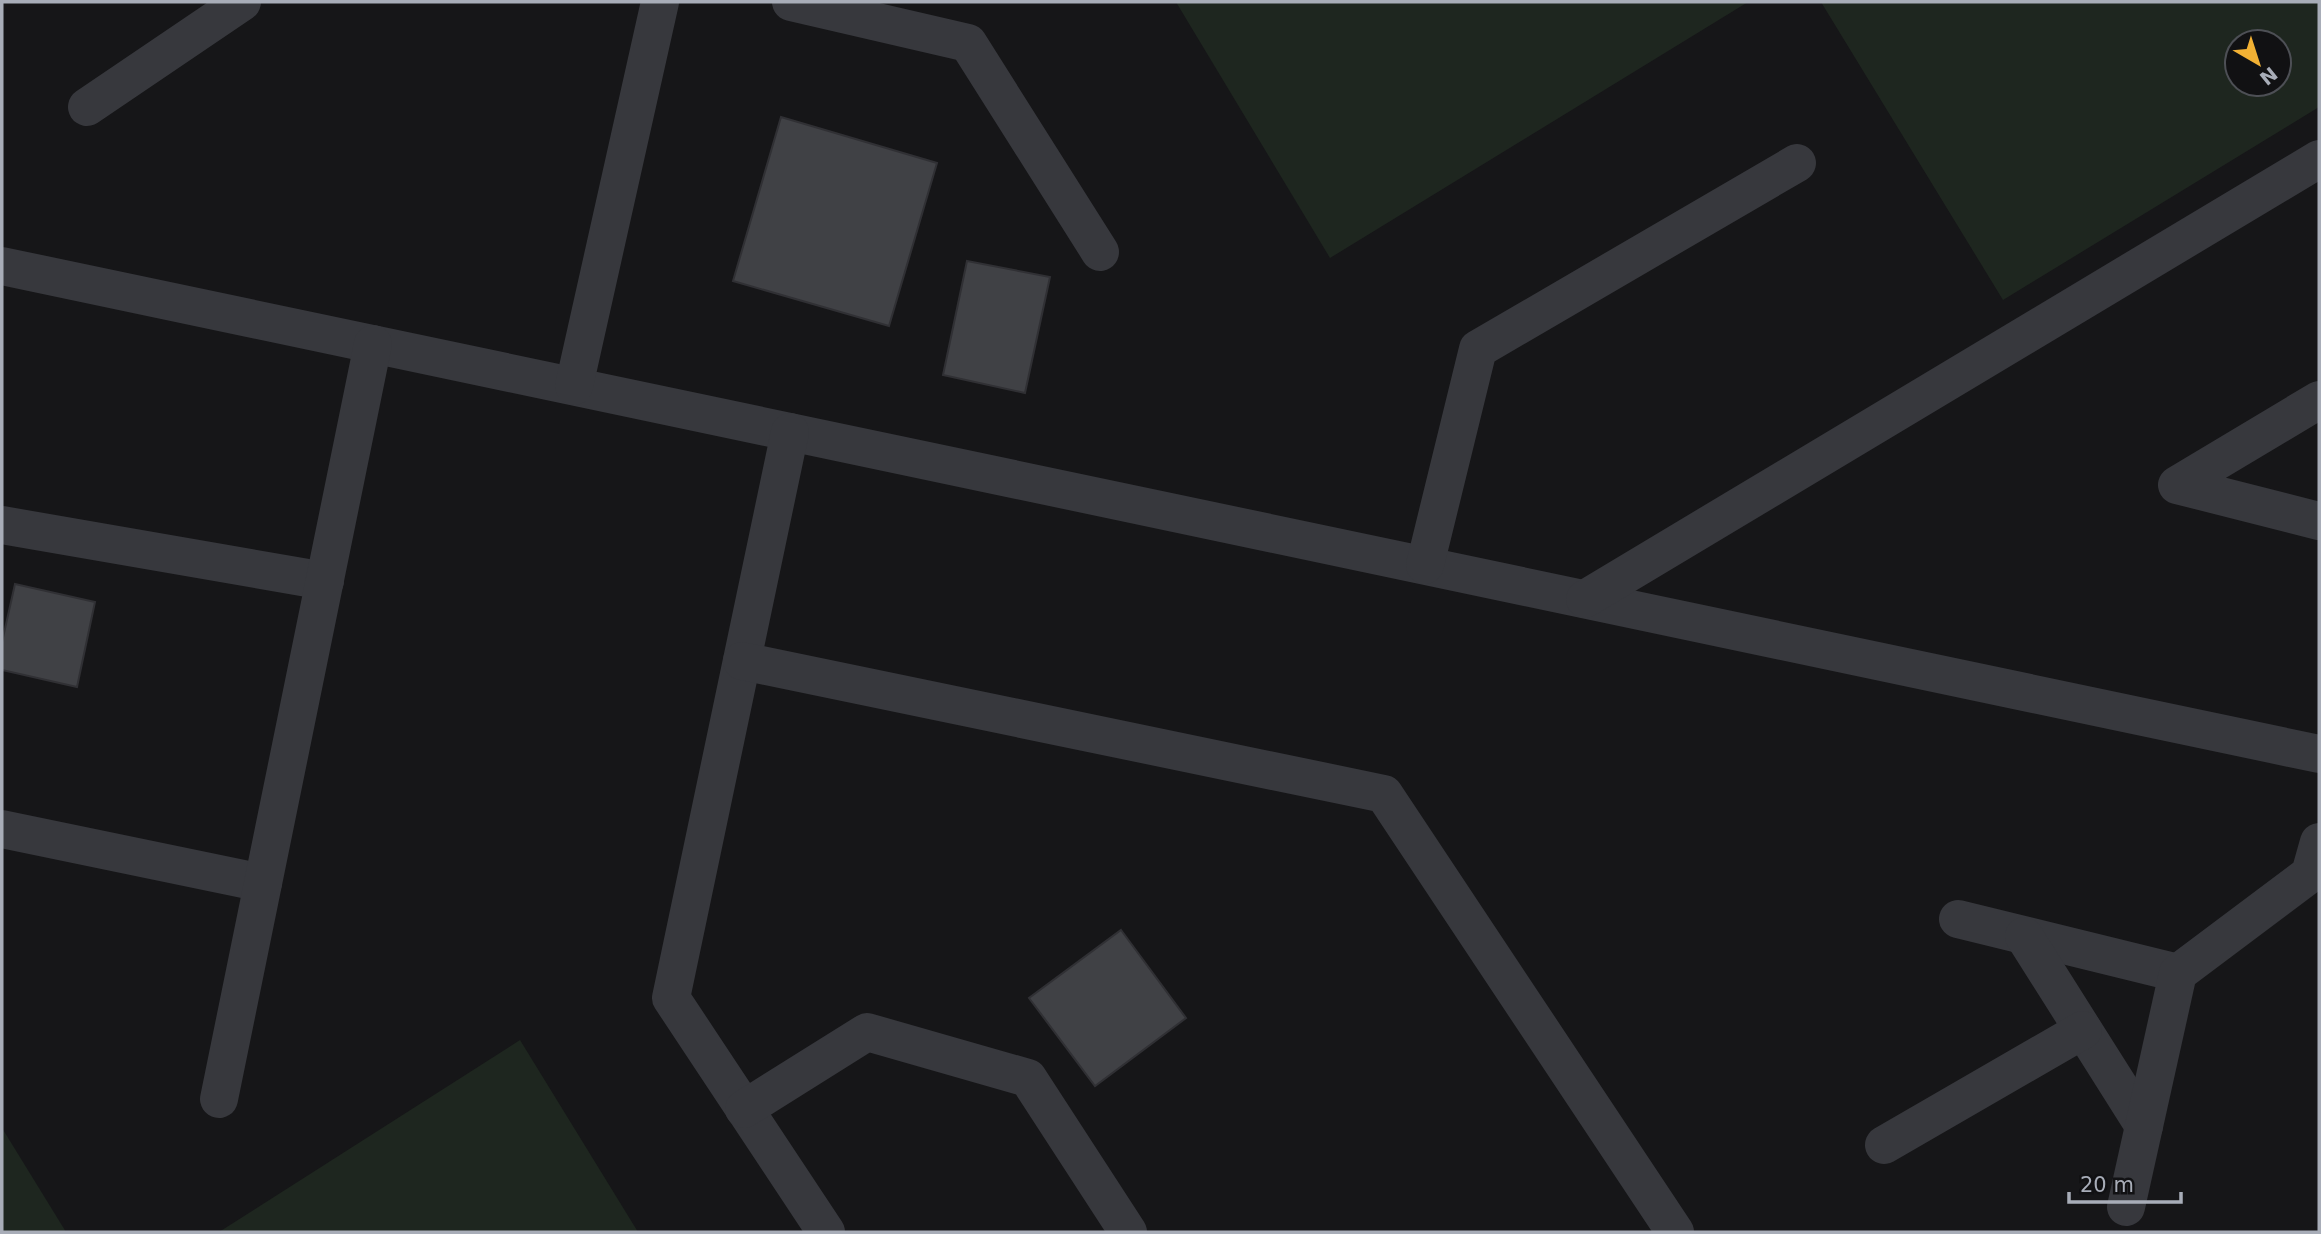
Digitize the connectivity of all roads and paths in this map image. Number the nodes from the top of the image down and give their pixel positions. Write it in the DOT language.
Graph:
graph roads {
  1 [pos="242,2"];
  2 [pos="660,2"];
  3 [pos="791,2"];
  4 [pos="87,107"];
  5 [pos="2319,159"];
  6 [pos="1797,163"];
  7 [pos="1100,251"];
  8 [pos="2,266"];
  9 [pos="373,344"];
  10 [pos="574,386"];
  11 [pos="2319,400"];
  12 [pos="790,432"];
  13 [pos="2319,521"];
  14 [pos="2,525"];
  15 [pos="1425,565"];
  16 [pos="325,581"];
  17 [pos="1585,599"];
  18 [pos="741,661"];
  19 [pos="2319,754"];
  20 [pos="2,829"];
  21 [pos="2316,864"];
  22 [pos="263,883"];
  23 [pos="1958,919"];
  24 [pos="2024,936"];
  25 [pos="2178,973"];
  26 [pos="2083,1030"];
  27 [pos="219,1100"];
  28 [pos="744,1109"];
  29 [pos="2144,1126"];
  30 [pos="1884,1145"];
  31 [pos="2126,1207"];
  32 [pos="826,1232"];
  33 [pos="1128,1232"];
  34 [pos="1675,1232"];
  1 -- 4 [label="street"];
  2 -- 10 [label="street"];
  3 -- 7 [label="street"];
  5 -- 17 [label="street"];
  6 -- 15 [label="street"];
  8 -- 9 [label="street"];
  9 -- 10 [label="street"];
  9 -- 16 [label="street"];
  10 -- 12 [label="street"];
  11 -- 13 [label="street"];
  12 -- 15 [label="street"];
  12 -- 18 [label="street"];
  14 -- 16 [label="street"];
  15 -- 17 [label="street"];
  16 -- 22 [label="street"];
  17 -- 19 [label="street"];
  18 -- 28 [label="street"];
  18 -- 34 [label="street"];
  20 -- 22 [label="street"];
  21 -- 25 [label="street"];
  22 -- 27 [label="street"];
  23 -- 24 [label="street"];
  24 -- 25 [label="street"];
  24 -- 26 [label="street"];
  25 -- 29 [label="street"];
  26 -- 29 [label="street"];
  26 -- 30 [label="street"];
  28 -- 32 [label="street"];
  28 -- 33 [label="street"];
  29 -- 31 [label="street"];
}
